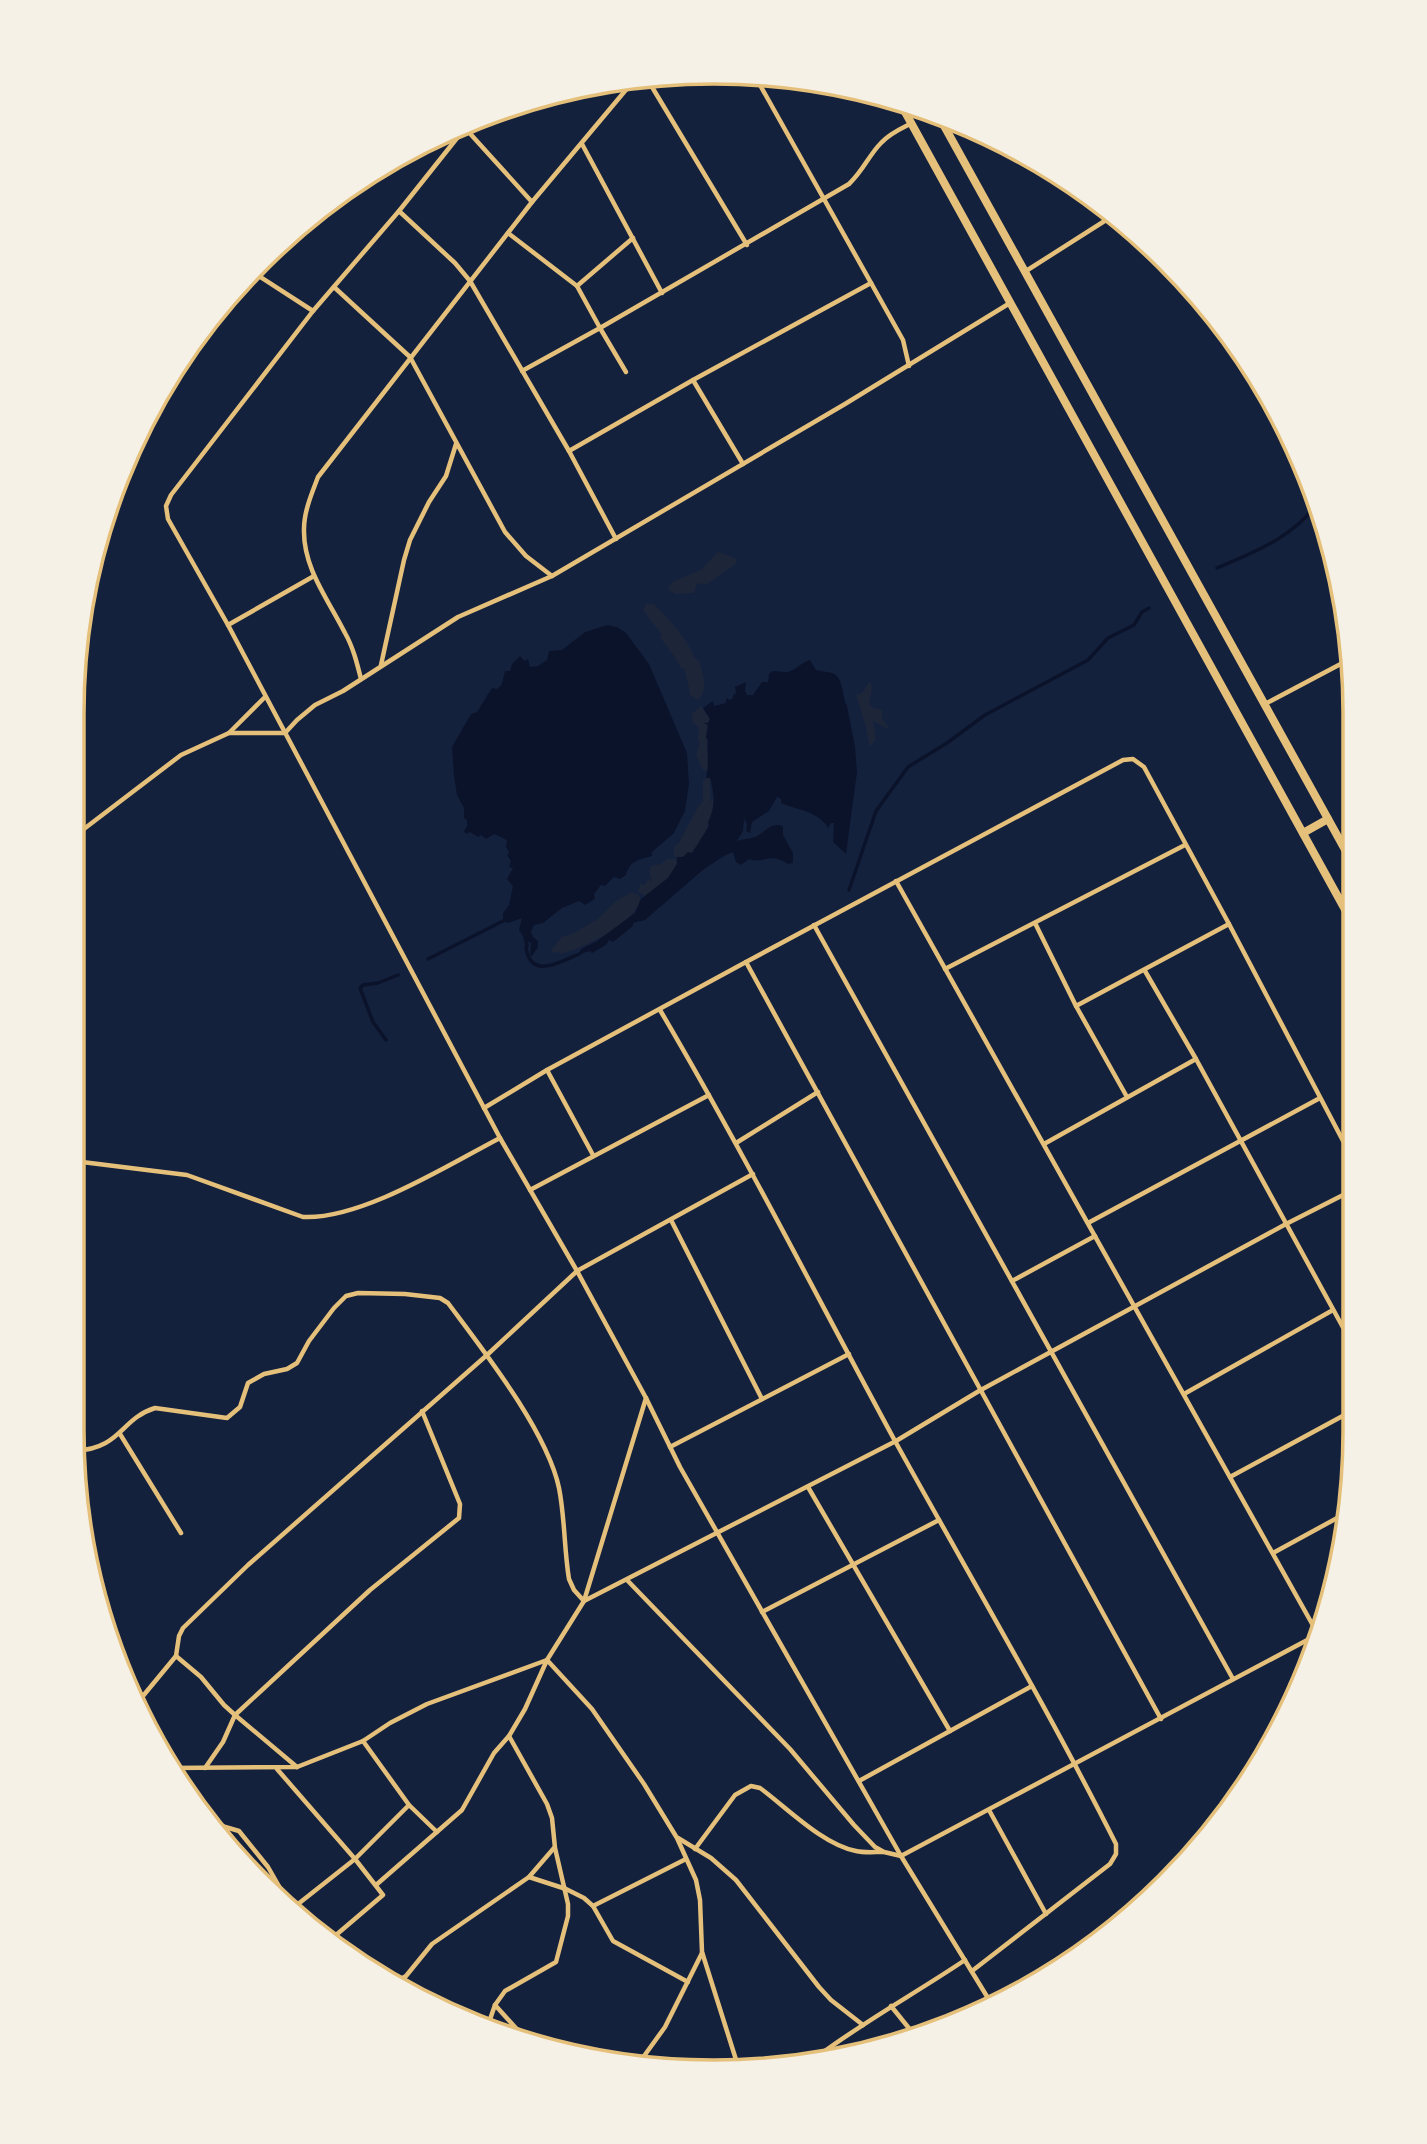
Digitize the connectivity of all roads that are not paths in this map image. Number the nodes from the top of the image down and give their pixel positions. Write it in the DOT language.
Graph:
graph roads {
  1 [pos="760,86"];
  2 [pos="652,87"];
  3 [pos="626,90"];
  4 [pos="905,114"];
  5 [pos="910,124"];
  6 [pos="946,129"];
  7 [pos="470,133"];
  8 [pos="456,140"];
  9 [pos="582,144"];
  10 [pos="825,199"];
  11 [pos="532,202"];
  12 [pos="399,211"];
  13 [pos="1107,222"];
  14 [pos="508,233"];
  15 [pos="633,238"];
  16 [pos="747,245"];
  17 [pos="1026,271"];
  18 [pos="260,277"];
  19 [pos="470,281"];
  20 [pos="871,283"];
  21 [pos="577,286"];
  22 [pos="334,287"];
  23 [pos="662,293"];
  24 [pos="1010,303"];
  25 [pos="313,311"];
  26 [pos="600,328"];
  27 [pos="410,357"];
  28 [pos="909,366"];
  29 [pos="523,371"];
  30 [pos="626,372"];
  31 [pos="692,380"];
  32 [pos="457,443"];
  33 [pos="569,451"];
  34 [pos="743,464"];
  35 [pos="616,539"];
  36 [pos="314,576"];
  37 [pos="552,576"];
  38 [pos="228,625"];
  39 [pos="1341,664"];
  40 [pos="381,666"];
  41 [pos="361,679"];
  42 [pos="265,697"];
  43 [pos="1265,704"];
  44 [pos="229,733"];
  45 [pos="285,733"];
  46 [pos="1328,820"];
  47 [pos="84,829"];
  48 [pos="1303,833"];
  49 [pos="1185,845"];
  50 [pos="1343,846"];
  51 [pos="896,881"];
  52 [pos="1343,906"];
  53 [pos="1034,923"];
  54 [pos="1230,924"];
  55 [pos="814,925"];
  56 [pos="746,962"];
  57 [pos="946,969"];
  58 [pos="1145,971"];
  59 [pos="1076,1006"];
  60 [pos="660,1010"];
  61 [pos="1196,1059"];
  62 [pos="547,1070"];
  63 [pos="818,1092"];
  64 [pos="709,1094"];
  65 [pos="1127,1097"];
  66 [pos="1320,1098"];
  67 [pos="484,1108"];
  68 [pos="500,1138"];
  69 [pos="1343,1140"];
  70 [pos="1240,1142"];
  71 [pos="735,1143"];
  72 [pos="1044,1144"];
  73 [pos="593,1155"];
  74 [pos="84,1162"];
  75 [pos="753,1174"];
  76 [pos="530,1190"];
  77 [pos="1343,1195"];
  78 [pos="671,1220"];
  79 [pos="1088,1223"];
  80 [pos="1286,1223"];
  81 [pos="1095,1236"];
  82 [pos="577,1271"];
  83 [pos="1012,1281"];
  84 [pos="1135,1308"];
  85 [pos="1333,1310"];
  86 [pos="1343,1329"];
  87 [pos="1051,1352"];
  88 [pos="849,1354"];
  89 [pos="487,1355"];
  90 [pos="979,1391"];
  91 [pos="1184,1394"];
  92 [pos="646,1398"];
  93 [pos="762,1399"];
  94 [pos="422,1411"];
  95 [pos="1343,1416"];
  96 [pos="120,1434"];
  97 [pos="895,1441"];
  98 [pos="670,1447"];
  99 [pos="84,1450"];
  100 [pos="1230,1478"];
  101 [pos="808,1487"];
  102 [pos="1337,1518"];
  103 [pos="939,1520"];
  104 [pos="181,1533"];
  105 [pos="719,1533"];
  106 [pos="1273,1553"];
  107 [pos="853,1565"];
  108 [pos="627,1580"];
  109 [pos="584,1601"];
  110 [pos="762,1612"];
  111 [pos="1313,1625"];
  112 [pos="1307,1640"];
  113 [pos="176,1656"];
  114 [pos="547,1660"];
  115 [pos="1233,1679"];
  116 [pos="1032,1686"];
  117 [pos="143,1696"];
  118 [pos="235,1715"];
  119 [pos="1161,1718"];
  120 [pos="950,1731"];
  121 [pos="509,1736"];
  122 [pos="363,1741"];
  123 [pos="1075,1764"];
  124 [pos="298,1767"];
  125 [pos="183,1768"];
  126 [pos="204,1769"];
  127 [pos="276,1769"];
  128 [pos="859,1781"];
  129 [pos="409,1805"];
  130 [pos="989,1810"];
  131 [pos="225,1827"];
  132 [pos="437,1832"];
  133 [pos="677,1838"];
  134 [pos="555,1848"];
  135 [pos="695,1849"];
  136 [pos="884,1852"];
  137 [pos="901,1856"];
  138 [pos="355,1859"];
  139 [pos="686,1859"];
  140 [pos="529,1877"];
  141 [pos="376,1885"];
  142 [pos="279,1886"];
  143 [pos="566,1889"];
  144 [pos="298,1904"];
  145 [pos="593,1906"];
  146 [pos="1046,1914"];
  147 [pos="336,1935"];
  148 [pos="702,1952"];
  149 [pos="965,1960"];
  150 [pos="972,1971"];
  151 [pos="403,1978"];
  152 [pos="688,1982"];
  153 [pos="987,1997"];
  154 [pos="495,2005"];
  155 [pos="891,2006"];
  156 [pos="490,2019"];
  157 [pos="863,2025"];
  158 [pos="516,2029"];
  159 [pos="910,2029"];
  160 [pos="828,2049"];
  161 [pos="644,2056"];
  162 [pos="736,2059"];
  1 -- 10 [label="street"];
  2 -- 16 [label="street"];
  3 -- 9 [label="street"];
  4 -- 5 [label="main road"];
  5 -- 10 [label="street"];
  5 -- 24 [label="main road"];
  6 -- 17 [label="main road"];
  7 -- 11 [label="street"];
  8 -- 12 [label="street"];
  9 -- 11 [label="street"];
  9 -- 15 [label="street"];
  10 -- 16 [label="street"];
  10 -- 20 [label="street"];
  11 -- 14 [label="street"];
  12 -- 19 [label="street"];
  12 -- 22 [label="street"];
  13 -- 17 [label="street"];
  14 -- 19 [label="street"];
  14 -- 21 [label="street"];
  15 -- 21 [label="street"];
  15 -- 23 [label="street"];
  16 -- 23 [label="street"];
  17 -- 43 [label="main road"];
  18 -- 25 [label="street"];
  19 -- 27 [label="street"];
  19 -- 29 [label="street"];
  20 -- 28 [label="street"];
  20 -- 31 [label="street"];
  21 -- 26 [label="street"];
  22 -- 25 [label="street"];
  22 -- 27 [label="street"];
  23 -- 26 [label="street"];
  24 -- 28 [label="street"];
  24 -- 48 [label="main road"];
  25 -- 38 [label="street"];
  26 -- 29 [label="street"];
  26 -- 30 [label="street"];
  27 -- 32 [label="street"];
  27 -- 36 [label="street"];
  28 -- 34 [label="street"];
  29 -- 33 [label="street"];
  31 -- 33 [label="street"];
  31 -- 34 [label="street"];
  32 -- 37 [label="street"];
  32 -- 40 [label="street"];
  33 -- 35 [label="street"];
  34 -- 35 [label="street"];
  35 -- 37 [label="street"];
  36 -- 38 [label="street"];
  36 -- 41 [label="street"];
  37 -- 40 [label="street"];
  38 -- 42 [label="street"];
  39 -- 43 [label="street"];
  40 -- 41 [label="street"];
  41 -- 45 [label="street"];
  42 -- 44 [label="street"];
  42 -- 45 [label="street"];
  43 -- 46 [label="main road"];
  44 -- 45 [label="street"];
  44 -- 47 [label="street"];
  45 -- 67 [label="street"];
  46 -- 48 [label="main road"];
  46 -- 50 [label="main road"];
  48 -- 52 [label="main road"];
  49 -- 51 [label="street"];
  49 -- 53 [label="street"];
  49 -- 54 [label="street"];
  51 -- 55 [label="street"];
  51 -- 57 [label="street"];
  53 -- 57 [label="street"];
  53 -- 59 [label="street"];
  54 -- 58 [label="street"];
  54 -- 66 [label="street"];
  55 -- 56 [label="street"];
  55 -- 83 [label="street"];
  56 -- 60 [label="street"];
  56 -- 63 [label="street"];
  57 -- 72 [label="street"];
  58 -- 59 [label="street"];
  58 -- 61 [label="street"];
  59 -- 65 [label="street"];
  60 -- 62 [label="street"];
  60 -- 64 [label="street"];
  61 -- 65 [label="street"];
  61 -- 70 [label="street"];
  62 -- 67 [label="street"];
  62 -- 73 [label="street"];
  63 -- 71 [label="street"];
  63 -- 90 [label="street"];
  64 -- 71 [label="street"];
  64 -- 73 [label="street"];
  65 -- 72 [label="street"];
  66 -- 69 [label="street"];
  66 -- 70 [label="street"];
  67 -- 68 [label="street"];
  68 -- 74 [label="street"];
  68 -- 76 [label="street"];
  70 -- 79 [label="street"];
  70 -- 80 [label="street"];
  71 -- 75 [label="street"];
  72 -- 79 [label="street"];
  73 -- 76 [label="street"];
  75 -- 78 [label="street"];
  75 -- 88 [label="street"];
  76 -- 82 [label="street"];
  77 -- 80 [label="street"];
  78 -- 82 [label="street"];
  78 -- 93 [label="street"];
  79 -- 81 [label="street"];
  80 -- 84 [label="street"];
  80 -- 85 [label="street"];
  81 -- 83 [label="street"];
  81 -- 84 [label="street"];
  82 -- 89 [label="street"];
  82 -- 92 [label="street"];
  83 -- 87 [label="street"];
  84 -- 87 [label="street"];
  84 -- 91 [label="street"];
  85 -- 86 [label="street"];
  85 -- 91 [label="street"];
  87 -- 90 [label="street"];
  87 -- 115 [label="street"];
  88 -- 93 [label="street"];
  88 -- 97 [label="street"];
  89 -- 94 [label="street"];
  89 -- 96 [label="street"];
  89 -- 109 [label="street"];
  90 -- 97 [label="street"];
  90 -- 119 [label="street"];
  91 -- 100 [label="street"];
  92 -- 98 [label="street"];
  92 -- 109 [label="street"];
  93 -- 98 [label="street"];
  94 -- 113 [label="street"];
  94 -- 118 [label="street"];
  95 -- 100 [label="street"];
  96 -- 99 [label="street"];
  96 -- 104 [label="street"];
  97 -- 101 [label="street"];
  97 -- 103 [label="street"];
  98 -- 105 [label="street"];
  100 -- 106 [label="street"];
  101 -- 105 [label="street"];
  101 -- 107 [label="street"];
  102 -- 106 [label="street"];
  103 -- 107 [label="street"];
  103 -- 116 [label="street"];
  105 -- 108 [label="street"];
  105 -- 110 [label="street"];
  106 -- 111 [label="street"];
  107 -- 110 [label="street"];
  107 -- 120 [label="street"];
  108 -- 109 [label="street"];
  108 -- 136 [label="street"];
  109 -- 114 [label="street"];
  110 -- 128 [label="street"];
  112 -- 115 [label="street"];
  113 -- 117 [label="street"];
  113 -- 118 [label="street"];
  114 -- 121 [label="street"];
  114 -- 122 [label="street"];
  114 -- 133 [label="street"];
  115 -- 119 [label="street"];
  116 -- 120 [label="street"];
  116 -- 123 [label="street"];
  118 -- 124 [label="street"];
  118 -- 126 [label="street"];
  119 -- 123 [label="street"];
  120 -- 128 [label="street"];
  121 -- 132 [label="street"];
  121 -- 134 [label="street"];
  122 -- 124 [label="street"];
  122 -- 129 [label="street"];
  123 -- 130 [label="street"];
  123 -- 146 [label="street"];
  124 -- 127 [label="street"];
  125 -- 126 [label="street"];
  126 -- 127 [label="street"];
  127 -- 138 [label="street"];
  128 -- 137 [label="street"];
  129 -- 132 [label="street"];
  129 -- 138 [label="street"];
  130 -- 137 [label="street"];
  130 -- 146 [label="street"];
  131 -- 142 [label="street"];
  132 -- 141 [label="street"];
  133 -- 135 [label="street"];
  133 -- 139 [label="street"];
  134 -- 140 [label="street"];
  134 -- 143 [label="street"];
  135 -- 136 [label="street"];
  135 -- 157 [label="street"];
  136 -- 137 [label="street"];
  137 -- 149 [label="street"];
  138 -- 141 [label="street"];
  138 -- 144 [label="street"];
  139 -- 145 [label="street"];
  139 -- 148 [label="street"];
  140 -- 143 [label="street"];
  140 -- 151 [label="street"];
  141 -- 147 [label="street"];
  143 -- 145 [label="street"];
  143 -- 154 [label="street"];
  145 -- 152 [label="street"];
  146 -- 150 [label="street"];
  148 -- 152 [label="street"];
  148 -- 162 [label="street"];
  149 -- 150 [label="street"];
  149 -- 155 [label="street"];
  150 -- 153 [label="street"];
  152 -- 161 [label="street"];
  154 -- 156 [label="street"];
  154 -- 158 [label="street"];
  155 -- 157 [label="street"];
  155 -- 159 [label="street"];
  157 -- 160 [label="street"];
}
